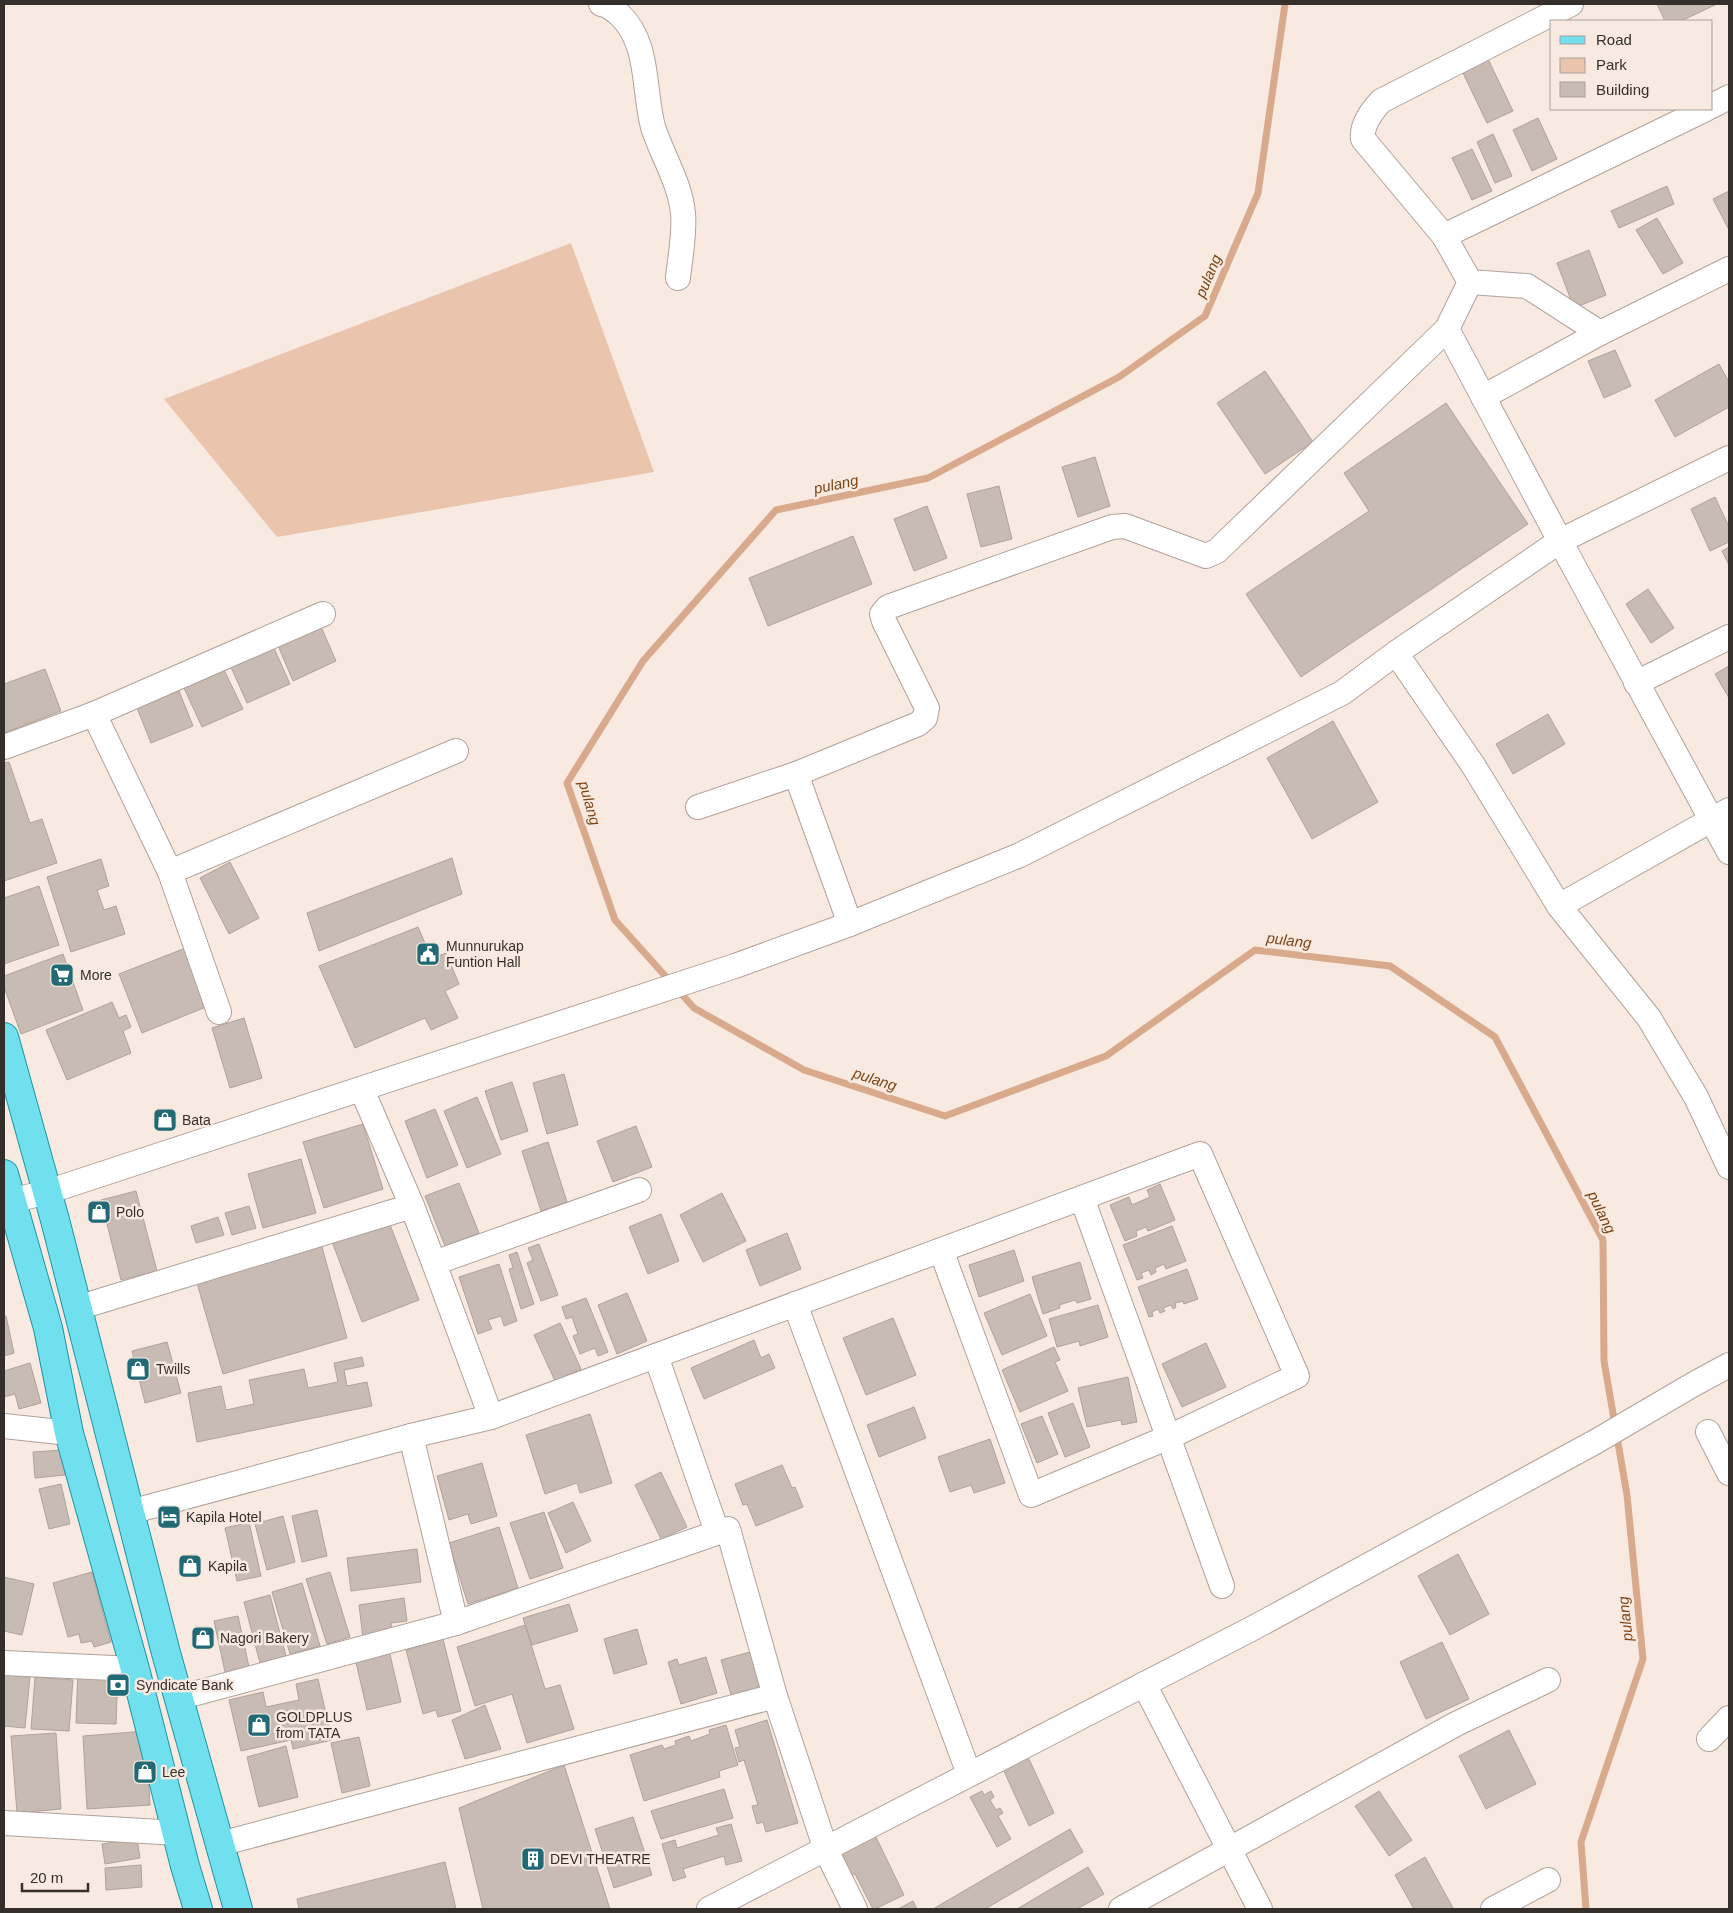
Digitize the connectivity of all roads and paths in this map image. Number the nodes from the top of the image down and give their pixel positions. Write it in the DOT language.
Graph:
graph roads {
  1 [pos="601,4"];
  2 [pos="1572,4"];
  3 [pos="1729,97"];
  4 [pos="1713,105"];
  5 [pos="1704,110"];
  6 [pos="1444,236"];
  7 [pos="1729,269"];
  8 [pos="678,278"];
  9 [pos="1470,282"];
  10 [pos="1447,330"];
  11 [pos="1600,333"];
  12 [pos="1483,397"];
  13 [pos="1729,458"];
  14 [pos="1560,541"];
  15 [pos="323,614"];
  16 [pos="1729,637"];
  17 [pos="1396,652"];
  18 [pos="1636,683"];
  19 [pos="94,714"];
  20 [pos="4,747"];
  21 [pos="456,751"];
  22 [pos="796,774"];
  23 [pos="698,807"];
  24 [pos="1720,815"];
  25 [pos="1729,852"];
  26 [pos="170,872"];
  27 [pos="1559,906"];
  28 [pos="850,924"];
  29 [pos="219,1012"];
  30 [pos="4,1038"];
  31 [pos="362,1090"];
  32 [pos="1729,1167"];
  33 [pos="4,1174"];
  34 [pos="639,1190"];
  35 [pos="48,1192"];
  36 [pos="1082,1198"];
  37 [pos="11,1201"];
  38 [pos="412,1206"];
  39 [pos="941,1250"];
  40 [pos="434,1263"];
  41 [pos="795,1304"];
  42 [pos="77,1308"];
  43 [pos="656,1356"];
  44 [pos="1729,1365"];
  45 [pos="491,1417"];
  46 [pos="4,1426"];
  47 [pos="1708,1432"];
  48 [pos="68,1433"];
  49 [pos="411,1436"];
  50 [pos="1169,1437"];
  51 [pos="1729,1473"];
  52 [pos="130,1512"];
  53 [pos="717,1532"];
  54 [pos="1222,1586"];
  55 [pos="456,1623"];
  56 [pos="4,1663"];
  57 [pos="136,1668"];
  58 [pos="1548,1680"];
  59 [pos="1144,1684"];
  60 [pos="775,1696"];
  61 [pos="178,1698"];
  62 [pos="1729,1718"];
  63 [pos="1709,1739"];
  64 [pos="968,1774"];
  65 [pos="4,1824"];
  66 [pos="178,1833"];
  67 [pos="220,1844"];
  68 [pos="826,1850"];
  69 [pos="1230,1850"];
  70 [pos="1548,1880"];
  71 [pos="198,1909"];
  72 [pos="238,1909"];
  73 [pos="709,1909"];
  74 [pos="855,1909"];
  75 [pos="1121,1909"];
  76 [pos="1260,1909"];
  77 [pos="1493,1909"];
  1 -- 8 [label="street"];
  2 -- 6 [label="street"];
  3 -- 4 [label="street"];
  5 -- 6 [label="street"];
  6 -- 9 [label="street"];
  7 -- 11 [label="street"];
  9 -- 10 [label="street"];
  9 -- 11 [label="street"];
  10 -- 12 [label="street"];
  10 -- 22 [label="street"];
  11 -- 12 [label="street"];
  12 -- 14 [label="street"];
  13 -- 14 [label="street"];
  14 -- 17 [label="street"];
  14 -- 18 [label="street"];
  15 -- 19 [label="street"];
  16 -- 18 [label="street"];
  17 -- 27 [label="street"];
  17 -- 28 [label="street"];
  18 -- 24 [label="street"];
  19 -- 20 [label="street"];
  19 -- 26 [label="street"];
  21 -- 26 [label="street"];
  22 -- 23 [label="street"];
  22 -- 28 [label="street"];
  24 -- 25 [label="street"];
  24 -- 27 [label="street"];
  26 -- 29 [label="street"];
  27 -- 32 [label="street"];
  28 -- 31 [label="street"];
  30 -- 35 [label="main road"];
  31 -- 35 [label="street"];
  31 -- 38 [label="street"];
  33 -- 37 [label="main road"];
  34 -- 40 [label="street"];
  35 -- 37 [label="street"];
  35 -- 42 [label="main road"];
  36 -- 39 [label="street"];
  36 -- 50 [label="street"];
  36 -- 50 [label="street"];
  37 -- 48 [label="main road"];
  38 -- 40 [label="street"];
  38 -- 42 [label="street"];
  39 -- 41 [label="street"];
  39 -- 50 [label="street"];
  40 -- 45 [label="street"];
  41 -- 43 [label="street"];
  41 -- 64 [label="street"];
  42 -- 52 [label="main road"];
  43 -- 45 [label="street"];
  43 -- 53 [label="street"];
  44 -- 59 [label="street"];
  45 -- 49 [label="street"];
  46 -- 48 [label="street"];
  47 -- 51 [label="street"];
  48 -- 57 [label="main road"];
  49 -- 52 [label="street"];
  49 -- 55 [label="street"];
  50 -- 54 [label="street"];
  52 -- 61 [label="main road"];
  53 -- 55 [label="street"];
  53 -- 60 [label="street"];
  55 -- 61 [label="street"];
  56 -- 57 [label="street"];
  57 -- 66 [label="main road"];
  58 -- 69 [label="street"];
  59 -- 64 [label="street"];
  59 -- 69 [label="street"];
  60 -- 67 [label="street"];
  60 -- 68 [label="street"];
  61 -- 67 [label="main road"];
  62 -- 63 [label="street"];
  64 -- 68 [label="street"];
  65 -- 66 [label="street"];
  66 -- 71 [label="main road"];
  67 -- 72 [label="main road"];
  68 -- 73 [label="street"];
  68 -- 74 [label="street"];
  69 -- 75 [label="street"];
  69 -- 76 [label="street"];
  70 -- 77 [label="street"];
}
